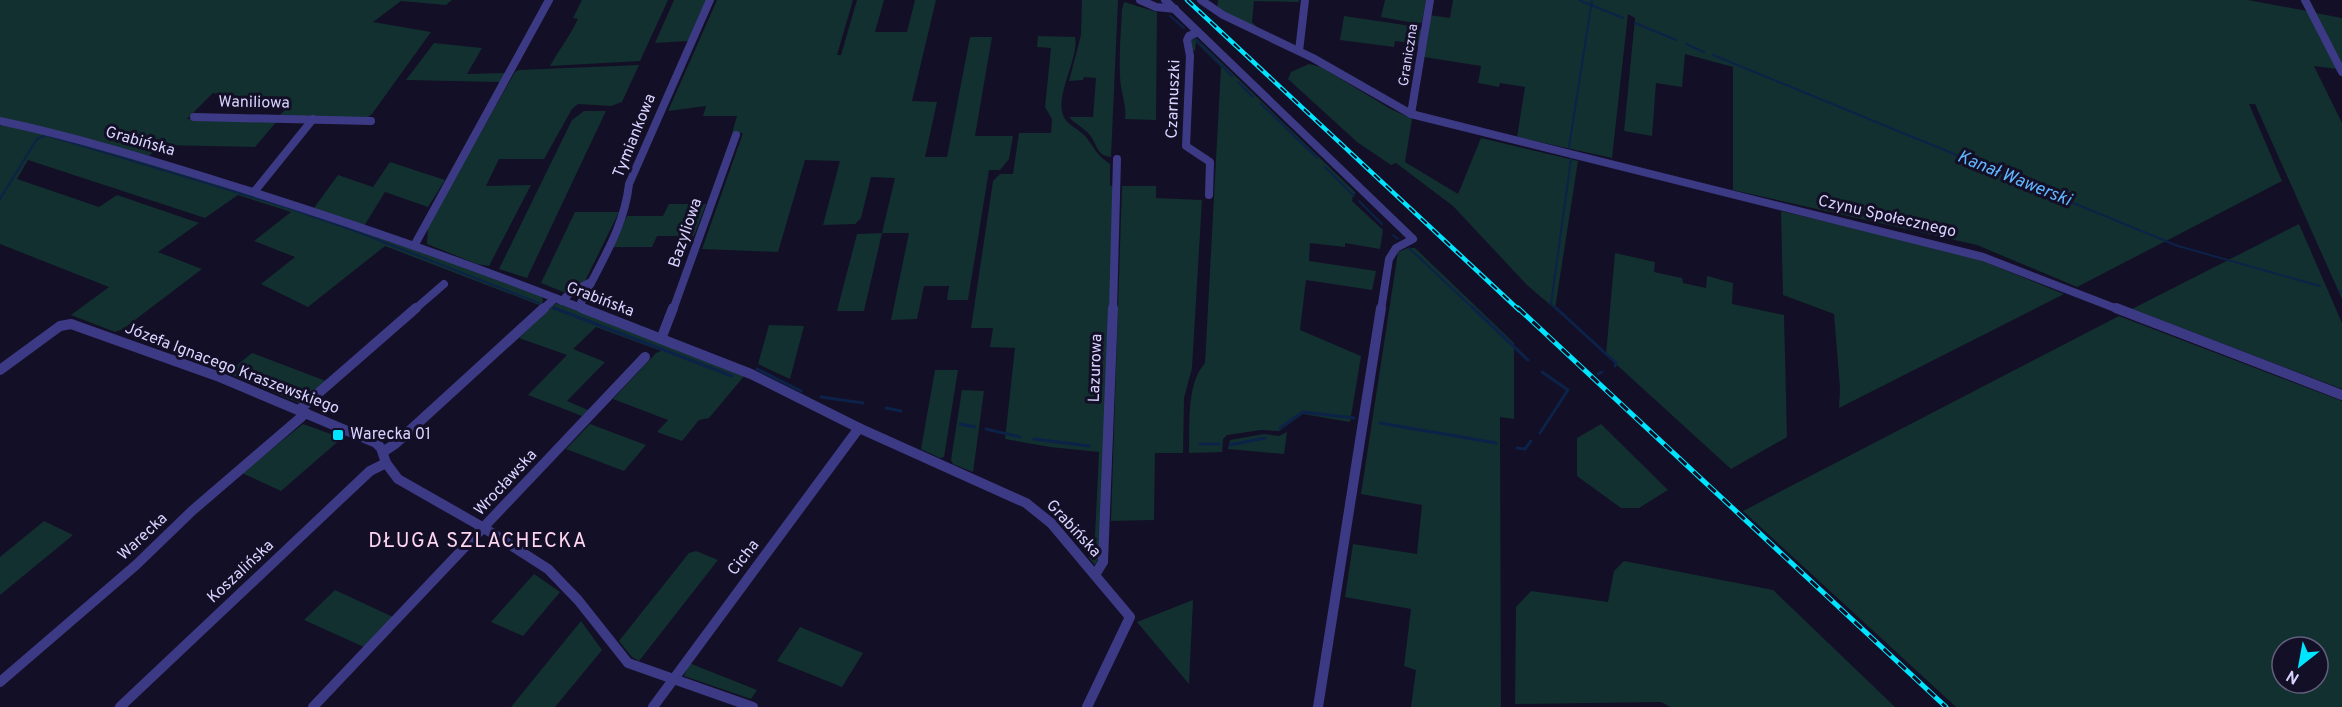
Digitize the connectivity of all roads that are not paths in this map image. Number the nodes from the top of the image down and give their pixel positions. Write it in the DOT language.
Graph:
graph roads {
  1 [pos="549,0"];
  2 [pos="710,0"];
  3 [pos="1140,0"];
  4 [pos="1165,0"];
  5 [pos="1201,0"];
  6 [pos="1214,0"];
  7 [pos="1305,0"];
  8 [pos="1430,0"];
  9 [pos="2305,0"];
  10 [pos="1175,9"];
  11 [pos="1213,9"];
  12 [pos="1198,32"];
  13 [pos="1299,51"];
  14 [pos="2342,72"];
  15 [pos="1411,114"];
  16 [pos="194,117"];
  17 [pos="314,119"];
  18 [pos="0,121"];
  19 [pos="371,121"];
  20 [pos="736,135"];
  21 [pos="1117,159"];
  22 [pos="254,192"];
  23 [pos="1209,195"];
  24 [pos="414,246"];
  25 [pos="589,283"];
  26 [pos="444,284"];
  27 [pos="558,299"];
  28 [pos="579,307"];
  29 [pos="661,339"];
  30 [pos="645,357"];
  31 [pos="0,370"];
  32 [pos="2342,395"];
  33 [pos="303,411"];
  34 [pos="859,428"];
  35 [pos="383,452"];
  36 [pos="386,463"];
  37 [pos="484,528"];
  38 [pos="1095,575"];
  39 [pos="673,680"];
  40 [pos="0,682"];
  41 [pos="120,707"];
  42 [pos="313,707"];
  43 [pos="652,707"];
  44 [pos="753,707"];
  45 [pos="1087,707"];
  46 [pos="1318,707"];
  1 -- 24 [label="street"];
  2 -- 25 [label="street, Tymiankowa"];
  3 -- 10 [label="street"];
  4 -- 10 [label="street"];
  5 -- 11 [label="street, Czynu Społecznego"];
  6 -- 11 [label="street"];
  7 -- 13 [label="street"];
  8 -- 15 [label="street, Graniczna"];
  9 -- 14 [label="street"];
  10 -- 12 [label="street"];
  11 -- 13 [label="street, Czynu Społecznego"];
  12 -- 23 [label="street, Czarnuszki"];
  12 -- 46 [label="street"];
  13 -- 15 [label="street, Czynu Społecznego"];
  15 -- 32 [label="street, Czynu Społecznego"];
  16 -- 17 [label="street, Waniliowa"];
  17 -- 19 [label="street, Waniliowa"];
  17 -- 22 [label="street, Waniliowa"];
  18 -- 22 [label="street, Grabińska"];
  20 -- 29 [label="street, Bazyliowa"];
  21 -- 38 [label="street, Lazurowa"];
  22 -- 24 [label="street, Grabińska"];
  24 -- 27 [label="street, Grabińska"];
  25 -- 27 [label="street, Tymiankowa"];
  25 -- 28 [label="street, Tymiankowa"];
  26 -- 33 [label="street, Warecka"];
  27 -- 28 [label="street, Grabińska"];
  27 -- 35 [label="street"];
  28 -- 29 [label="street, Grabińska"];
  29 -- 34 [label="street, Grabińska"];
  30 -- 37 [label="street, Wrocławska"];
  31 -- 33 [label="street, Józefa Ignacego Kraszewskiego"];
  33 -- 35 [label="street, Józefa Ignacego Kraszewskiego"];
  33 -- 40 [label="street, Warecka"];
  34 -- 38 [label="street, Grabińska"];
  34 -- 39 [label="street, Cicha"];
  35 -- 36 [label="street"];
  36 -- 37 [label="street"];
  36 -- 41 [label="street, Koszalińska"];
  37 -- 39 [label="street"];
  37 -- 42 [label="street, Wrocławska"];
  38 -- 45 [label="street, Grabińska"];
  39 -- 43 [label="street, Cicha"];
  39 -- 44 [label="street"];
}
